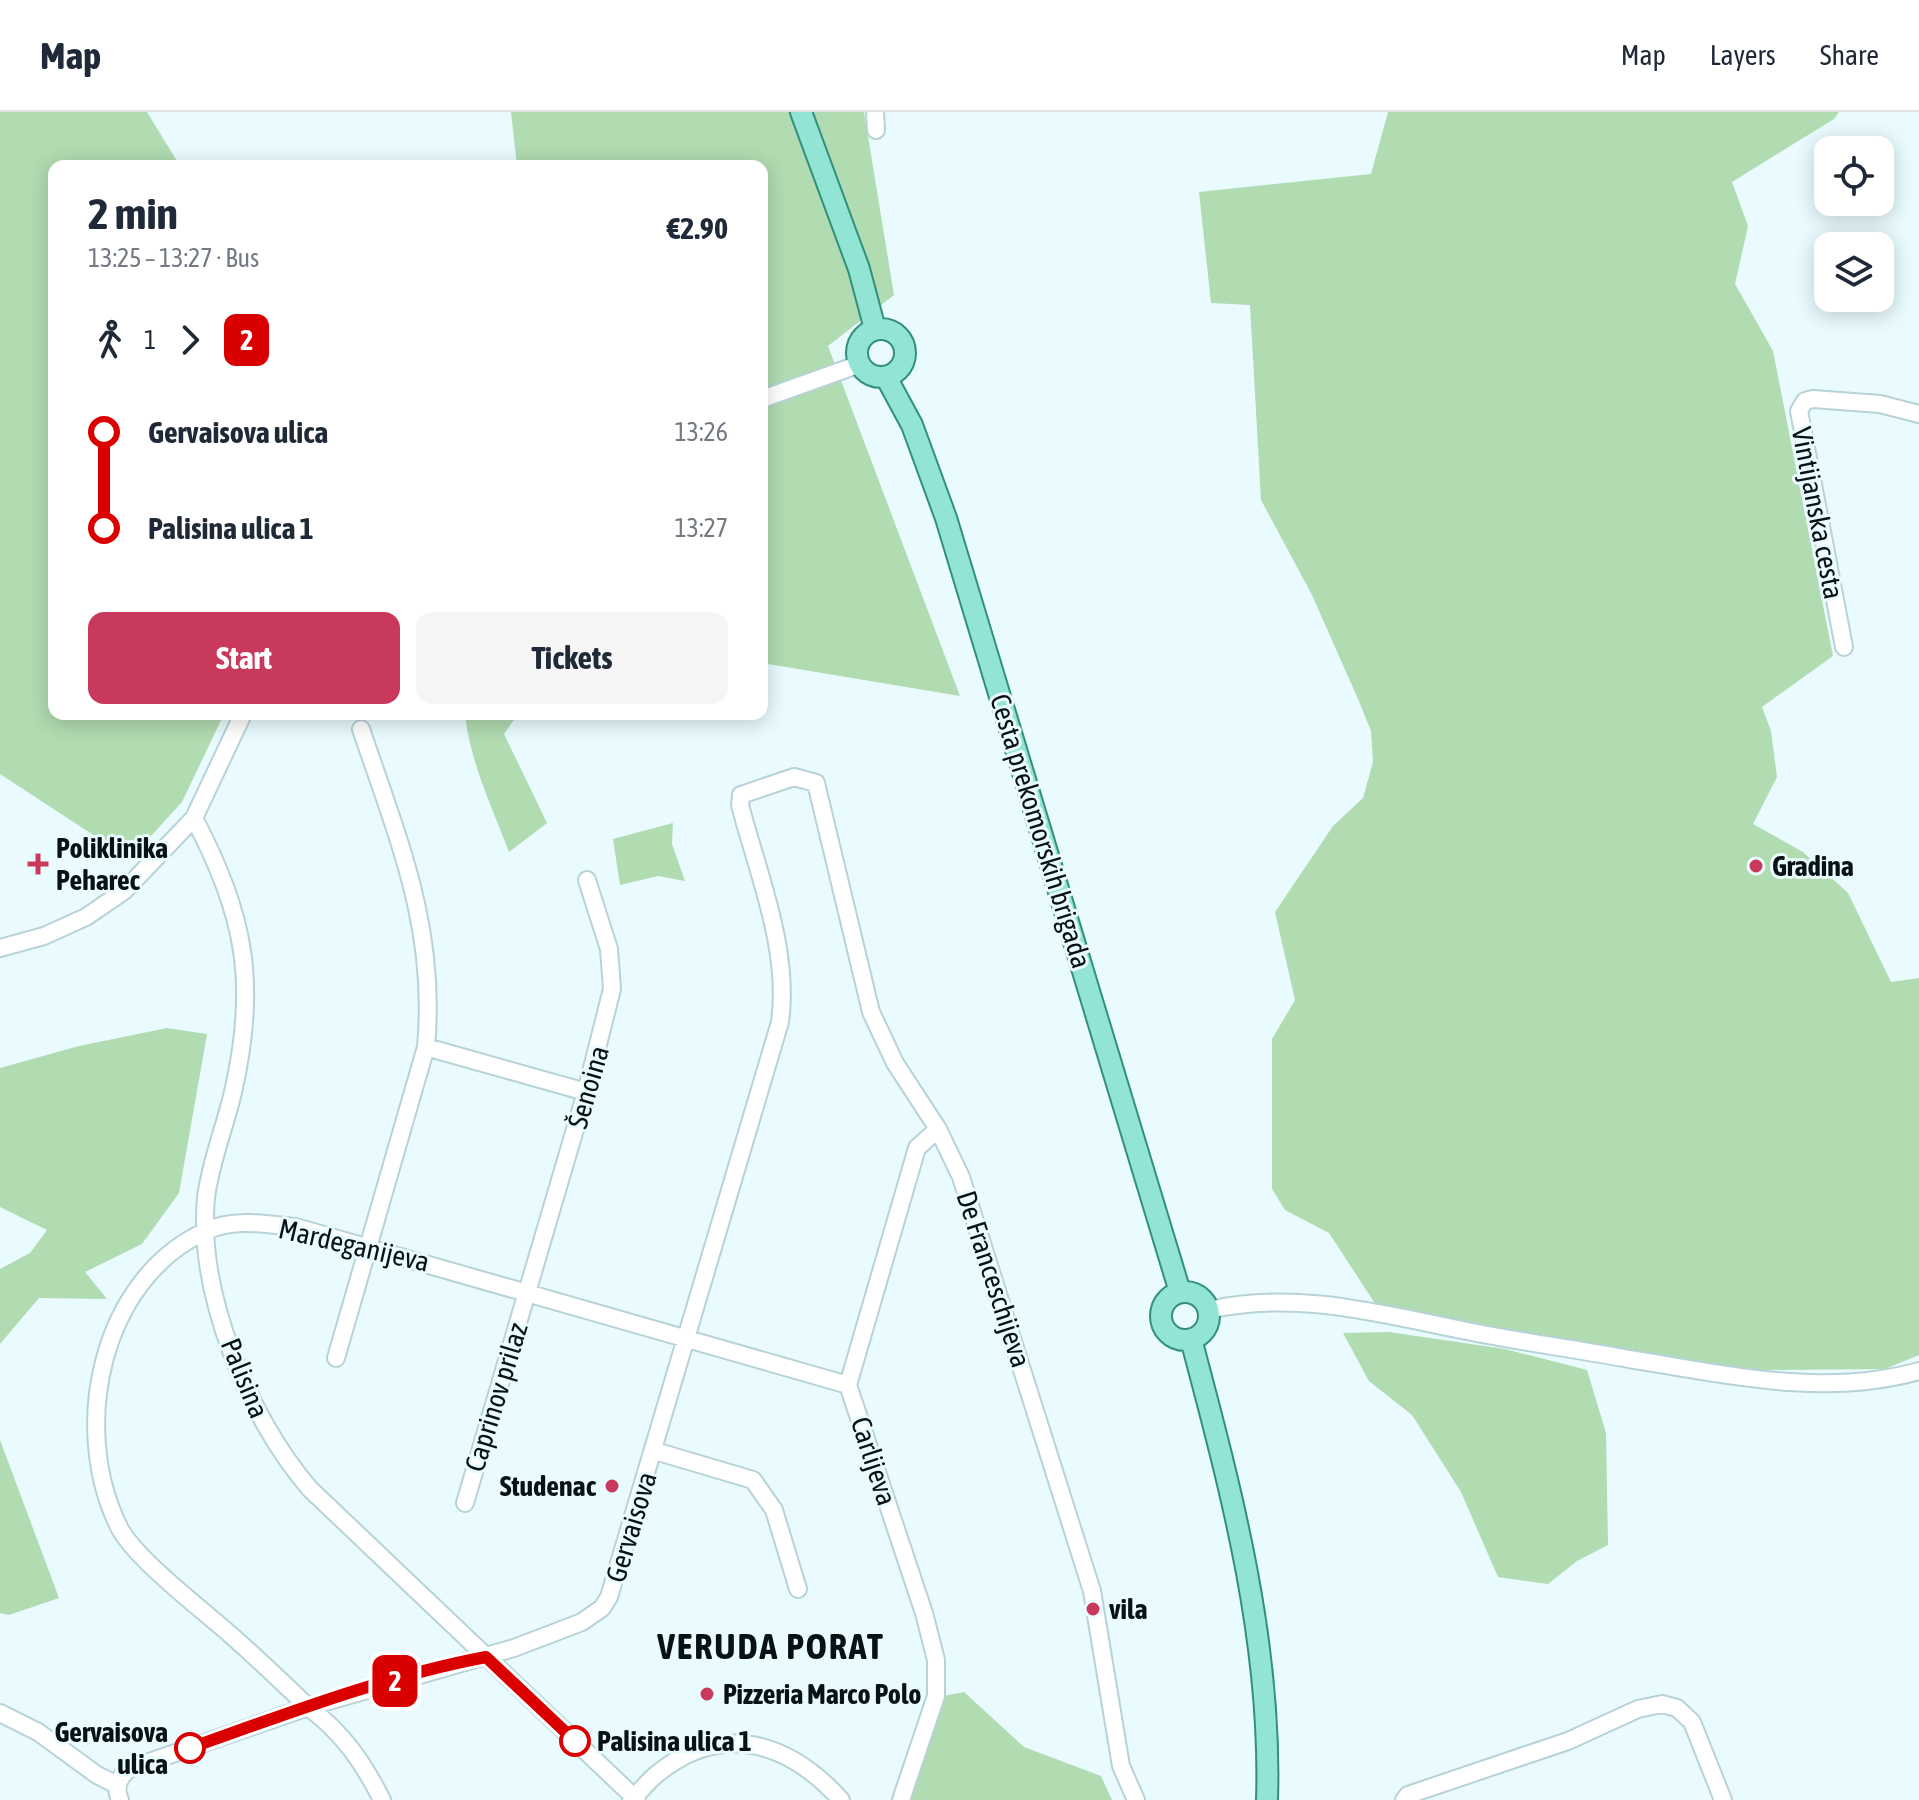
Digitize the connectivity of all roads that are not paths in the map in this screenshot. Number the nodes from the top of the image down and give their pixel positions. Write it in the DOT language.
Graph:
graph roads {
  1 [pos="801,112"];
  2 [pos="875,112"];
  3 [pos="876,130"];
  4 [pos="875,329"];
  5 [pos="860,364"];
  6 [pos="886,377"];
  7 [pos="768,397"];
  8 [pos="1919,414"];
  9 [pos="1844,647"];
  10 [pos="240,720"];
  11 [pos="361,729"];
  12 [pos="807,778"];
  13 [pos="194,818"];
  14 [pos="587,880"];
  15 [pos="0,948"];
  16 [pos="426,1047"];
  17 [pos="586,1092"];
  18 [pos="938,1129"];
  19 [pos="205,1231"];
  20 [pos="370,1245"];
  21 [pos="527,1292"];
  22 [pos="1180,1292"];
  23 [pos="1209,1310"];
  24 [pos="687,1338"];
  25 [pos="1191,1339"];
  26 [pos="336,1358"];
  27 [pos="1919,1371"];
  28 [pos="848,1385"];
  29 [pos="655,1451"];
  30 [pos="465,1503"];
  31 [pos="798,1589"];
  32 [pos="486,1657"];
  33 [pos="308,1707"];
  34 [pos="0,1713"];
  35 [pos="119,1792"];
  36 [pos="634,1799"];
  37 [pos="382,1800"];
  38 [pos="841,1800"];
  39 [pos="901,1800"];
  40 [pos="1136,1800"];
  41 [pos="1267,1800"];
  42 [pos="1404,1800"];
  43 [pos="1723,1800"];
  1 -- 4 [label="main road"];
  2 -- 3 [label="street"];
  4 -- 5 [label="main road"];
  4 -- 6 [label="main road"];
  5 -- 6 [label="main road"];
  5 -- 7 [label="street"];
  6 -- 22 [label="main road, Cesta prekomorskih brigada"];
  8 -- 9 [label="street, Vintijanska cesta"];
  10 -- 13 [label="street"];
  11 -- 16 [label="street"];
  12 -- 18 [label="street, De Franceschijeva"];
  12 -- 24 [label="street, Gervaisova"];
  13 -- 15 [label="street"];
  13 -- 19 [label="street, Palisina"];
  14 -- 17 [label="street, Šenoina"];
  16 -- 17 [label="street"];
  16 -- 20 [label="street"];
  17 -- 21 [label="street, Šenoina"];
  18 -- 28 [label="street, Carlijeva"];
  18 -- 40 [label="street, De Franceschijeva"];
  19 -- 20 [label="street, Mardeganijeva"];
  19 -- 32 [label="street, Palisina"];
  19 -- 33 [label="street, Mardeganijeva"];
  20 -- 21 [label="street, Mardeganijeva"];
  20 -- 26 [label="street"];
  21 -- 24 [label="street, Mardeganijeva"];
  21 -- 30 [label="street, Caprinov prilaz"];
  22 -- 23 [label="main road"];
  22 -- 25 [label="main road"];
  23 -- 25 [label="main road"];
  23 -- 27 [label="street"];
  24 -- 28 [label="street, Mardeganijeva"];
  24 -- 29 [label="street, Gervaisova"];
  25 -- 41 [label="main road"];
  28 -- 39 [label="street, Carlijeva"];
  29 -- 31 [label="street, Gervaisova"];
  29 -- 32 [label="street, Gervaisova"];
  32 -- 33 [label="street, Gervaisova"];
  32 -- 36 [label="street, Palisina"];
  33 -- 35 [label="street, Gervaisova"];
  33 -- 37 [label="street, Mardeganijeva"];
  34 -- 35 [label="street"];
  36 -- 38 [label="street"];
  42 -- 43 [label="street"];
}
